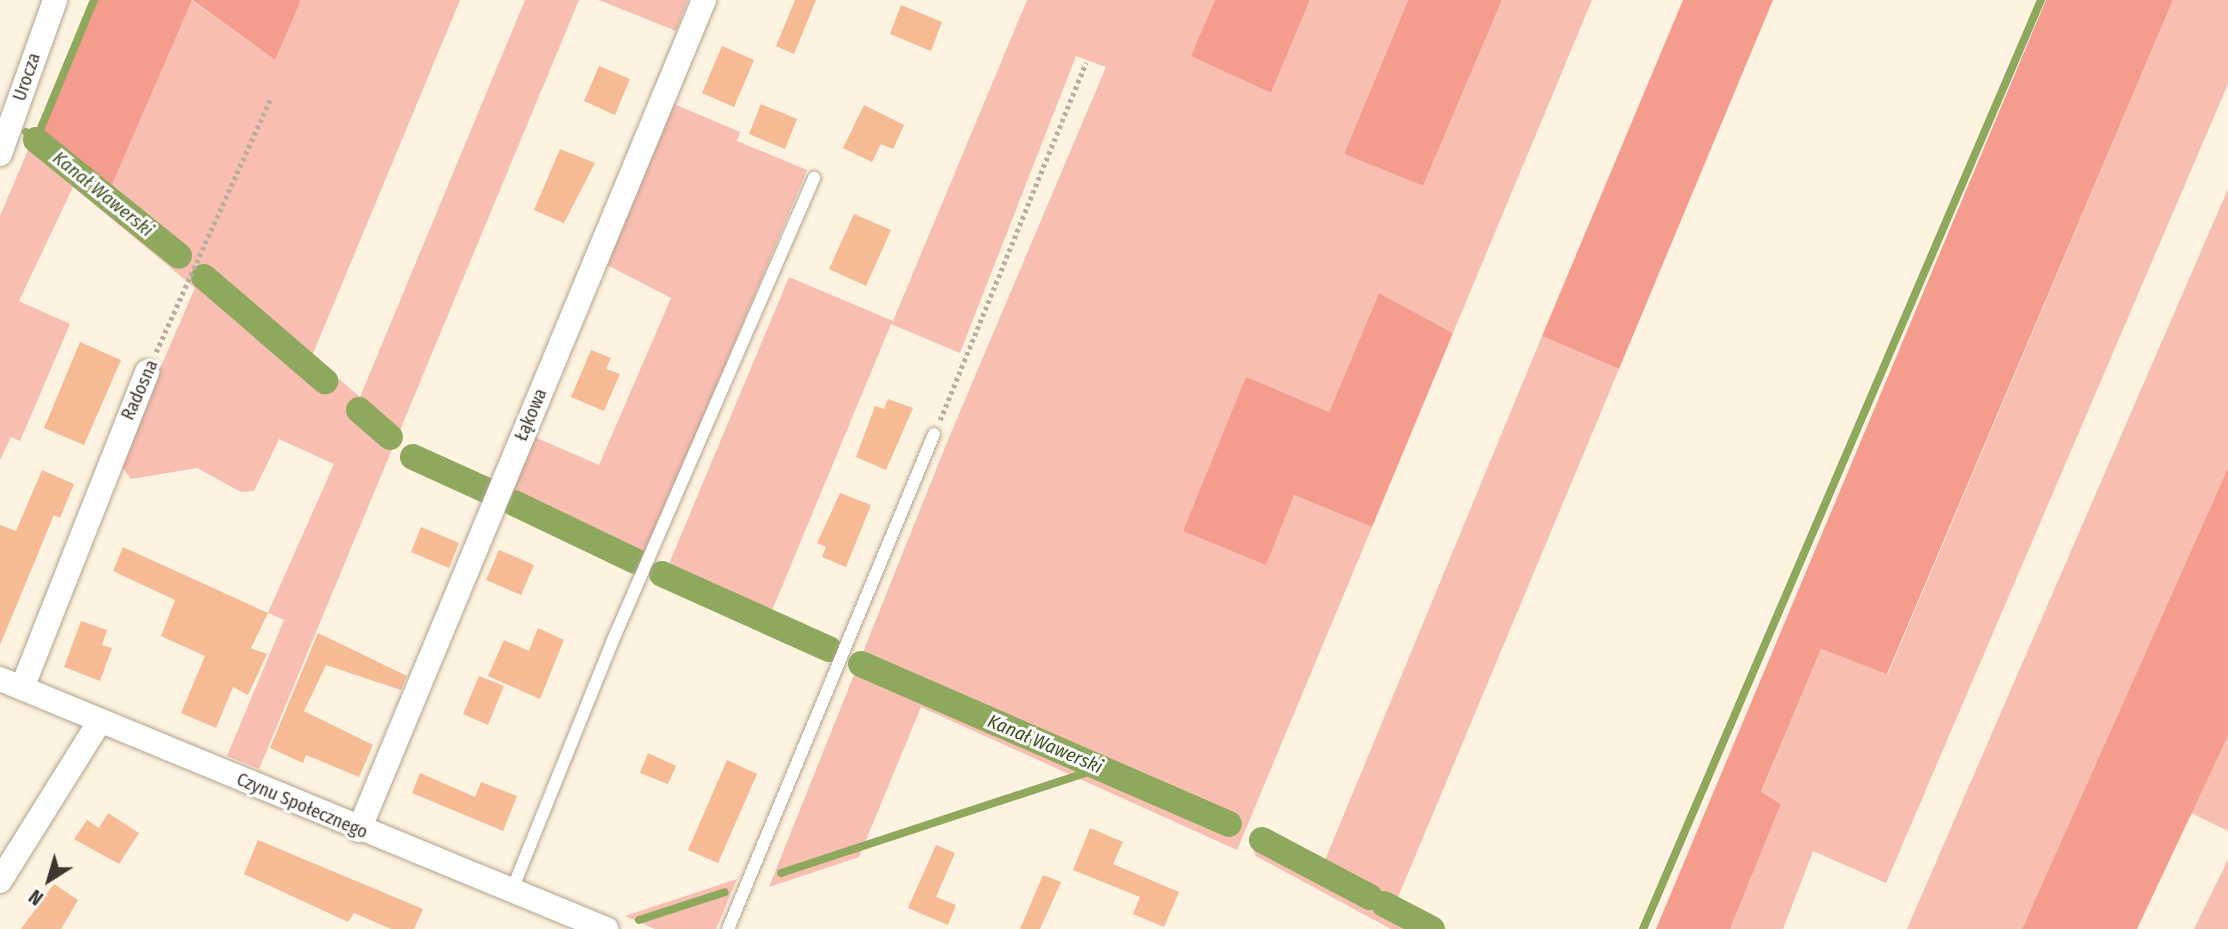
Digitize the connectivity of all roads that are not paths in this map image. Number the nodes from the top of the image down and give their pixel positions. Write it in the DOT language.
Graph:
graph roads {
  1 [pos="55,0"];
  2 [pos="704,0"];
  3 [pos="0,154"];
  4 [pos="814,178"];
  5 [pos="147,372"];
  6 [pos="934,434"];
  7 [pos="11,683"];
  8 [pos="100,721"];
  9 [pos="359,830"];
  10 [pos="0,881"];
  11 [pos="512,890"];
  12 [pos="606,929"];
  13 [pos="728,929"];
  1 -- 3 [label="street, Urocza"];
  2 -- 9 [label="street, Łąkowa"];
  4 -- 11 [label="lane"];
  5 -- 7 [label="street, Radosna"];
  6 -- 13 [label="lane"];
  7 -- 8 [label="street, Czynu Społecznego"];
  8 -- 9 [label="street, Czynu Społecznego"];
  8 -- 10 [label="street"];
  9 -- 11 [label="street, Czynu Społecznego"];
  11 -- 12 [label="street, Czynu Społecznego"];
}
